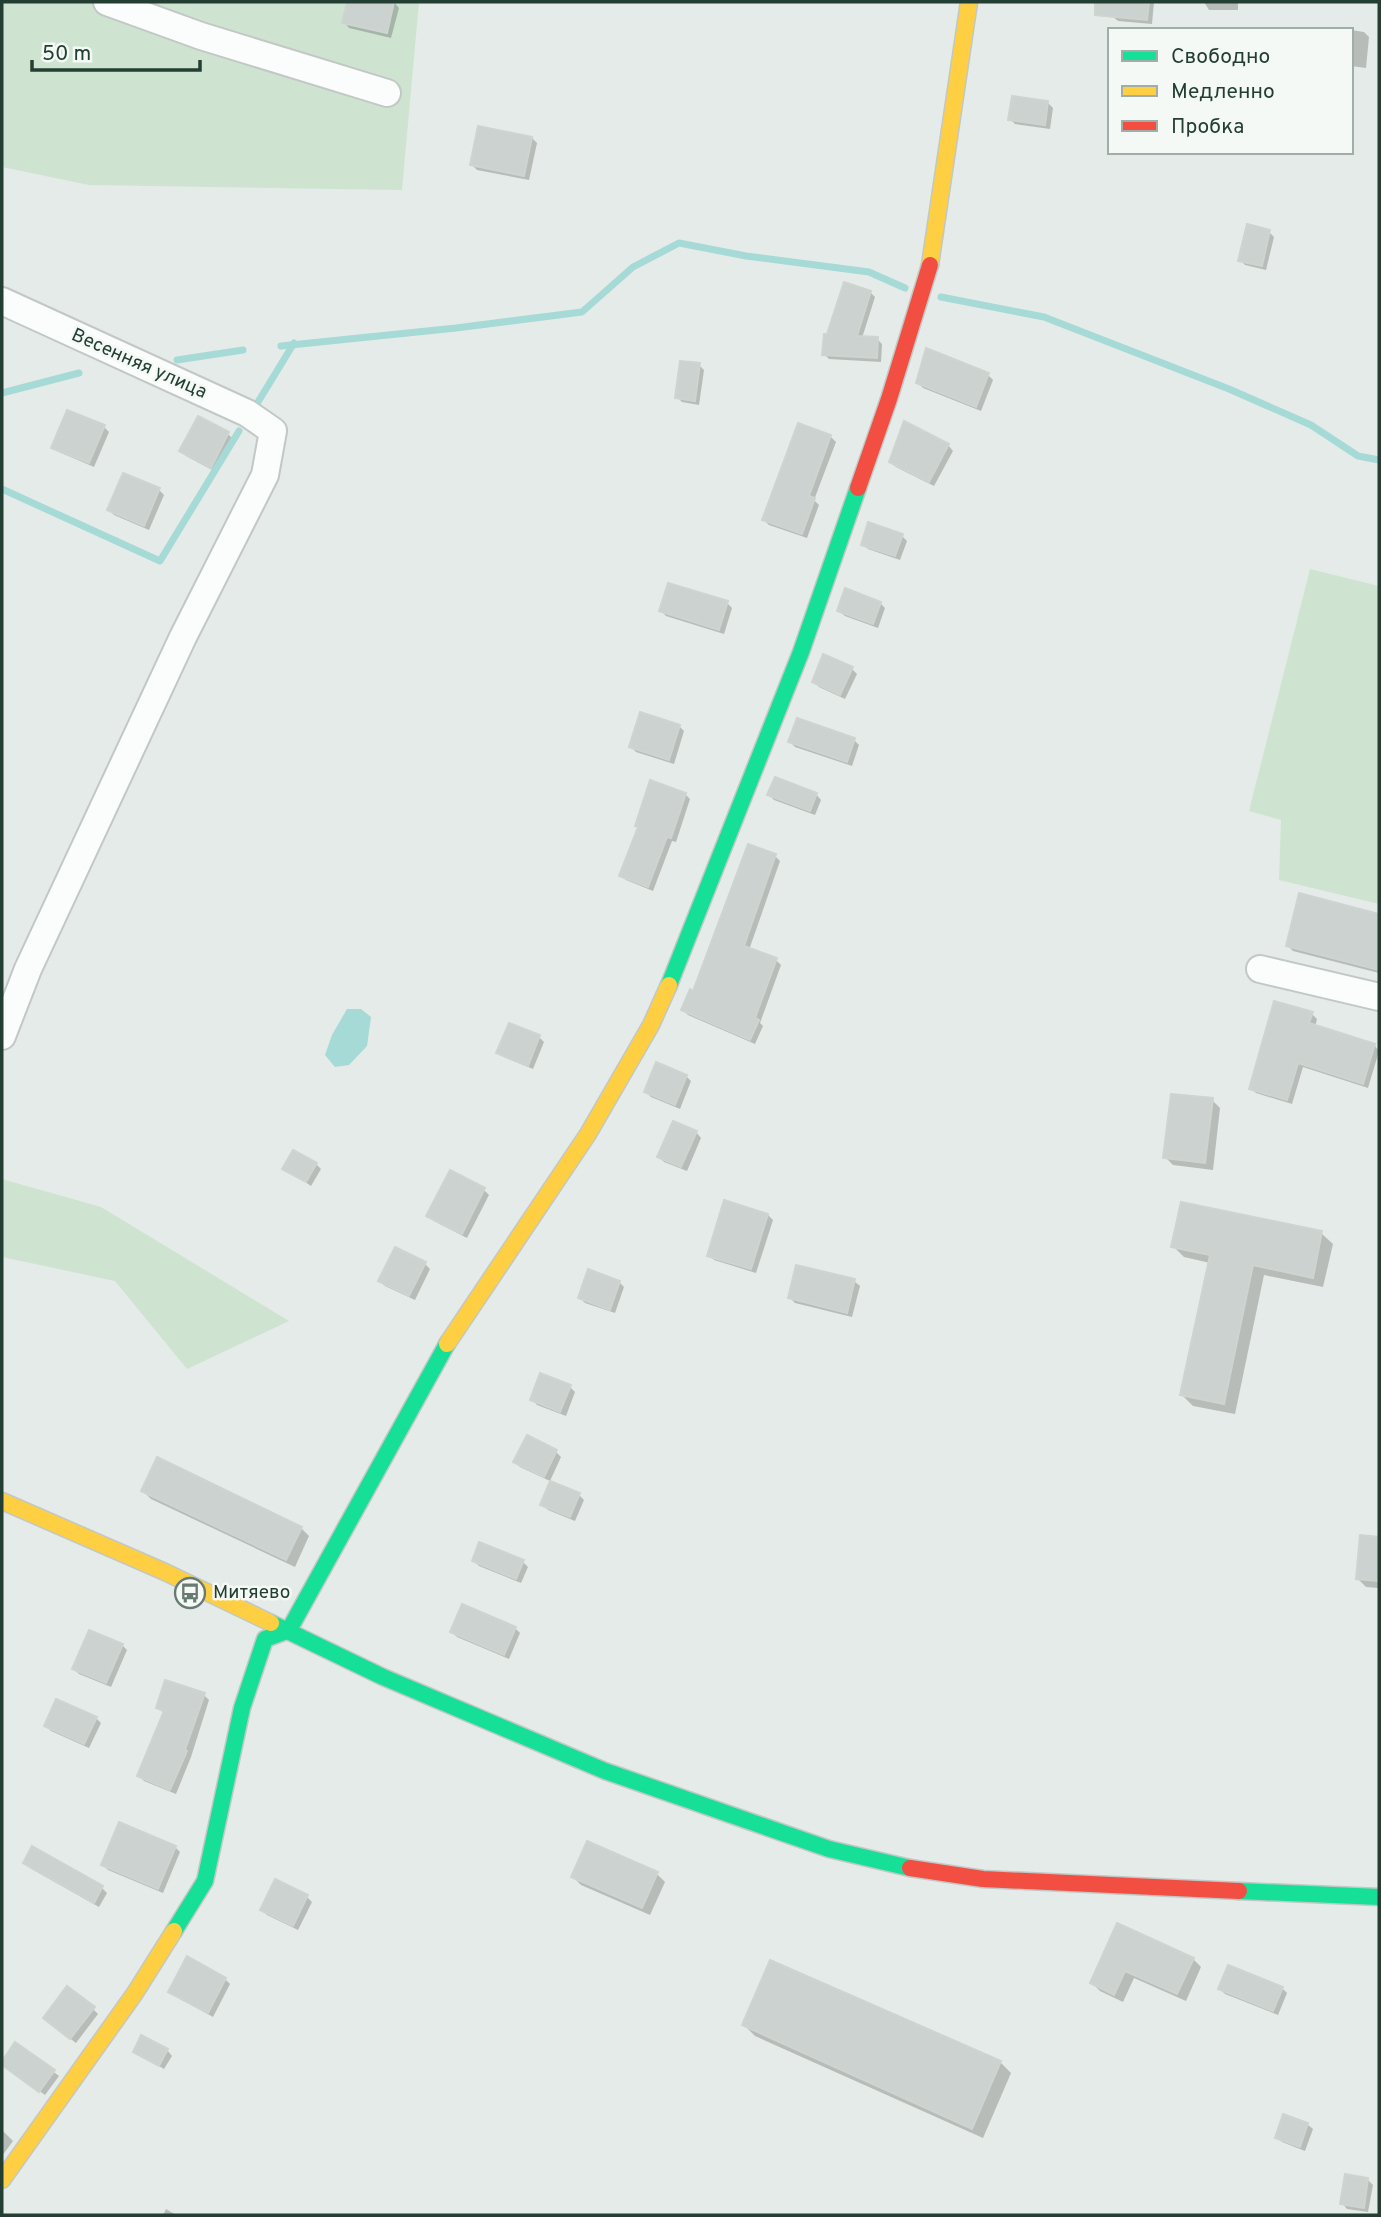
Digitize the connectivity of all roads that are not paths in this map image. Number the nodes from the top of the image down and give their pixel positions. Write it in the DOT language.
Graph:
graph roads {
  1 [pos="107,2"];
  2 [pos="969,2"];
  3 [pos="387,93"];
  4 [pos="2,301"];
  5 [pos="1260,969"];
  6 [pos="1379,997"];
  7 [pos="2,1036"];
  8 [pos="2,1501"];
  9 [pos="289,1630"];
  10 [pos="1379,1897"];
  11 [pos="2,2180"];
  1 -- 3 [label="street"];
  2 -- 9 [label="street"];
  4 -- 7 [label="street, Весенняя улица"];
  5 -- 6 [label="street"];
  8 -- 9 [label="street"];
  9 -- 10 [label="street"];
  9 -- 11 [label="street"];
}
